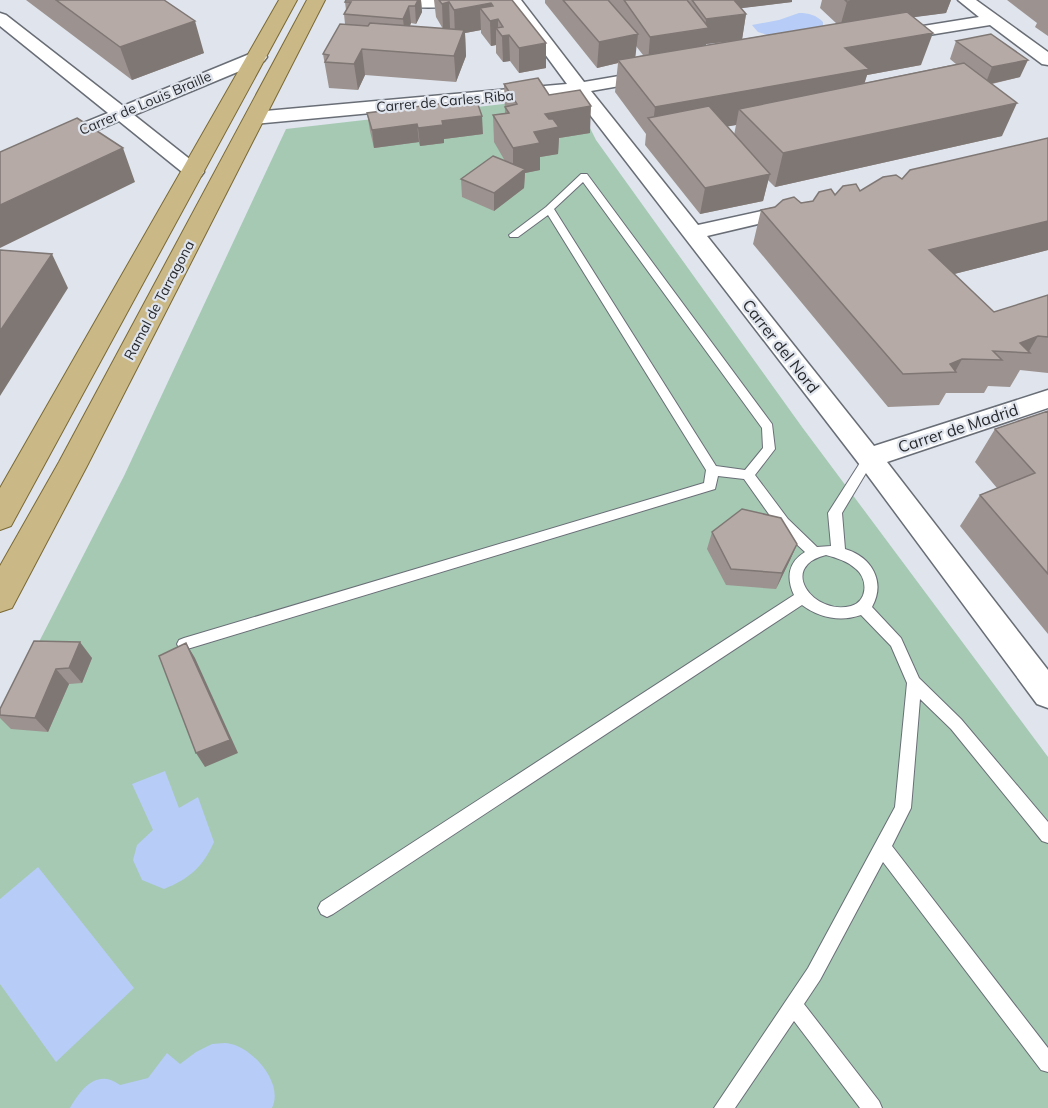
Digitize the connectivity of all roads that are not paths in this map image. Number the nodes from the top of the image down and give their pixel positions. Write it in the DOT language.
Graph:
graph roads {
  1 [pos="288,0"];
  2 [pos="316,0"];
  3 [pos="389,0"];
  4 [pos="468,0"];
  5 [pos="513,0"];
  6 [pos="966,0"];
  7 [pos="0,18"];
  8 [pos="990,20"];
  9 [pos="873,39"];
  10 [pos="258,57"];
  11 [pos="1048,60"];
  12 [pos="673,72"];
  13 [pos="579,88"];
  14 [pos="120,113"];
  15 [pos="254,118"];
  16 [pos="0,164"];
  17 [pos="194,172"];
  18 [pos="819,204"];
  19 [pos="549,209"];
  20 [pos="693,233"];
  21 [pos="514,235"];
  22 [pos="1048,399"];
  23 [pos="868,458"];
  24 [pos="30,465"];
  25 [pos="712,470"];
  26 [pos="748,476"];
  27 [pos="0,489"];
  28 [pos="0,517"];
  29 [pos="814,552"];
  30 [pos="838,552"];
  31 [pos="804,597"];
  32 [pos="0,598"];
  33 [pos="863,608"];
  34 [pos="184,644"];
  35 [pos="914,683"];
  36 [pos="1048,694"];
  37 [pos="1048,835"];
  38 [pos="883,848"];
  39 [pos="327,908"];
  40 [pos="794,1006"];
  41 [pos="1048,1063"];
  42 [pos="724,1108"];
  43 [pos="872,1108"];
  1 -- 10 [label="main road, Ramal de Tarragona"];
  2 -- 15 [label="main road, Ramal de Tarragona"];
  3 -- 4 [label="street"];
  5 -- 13 [label="street, Carrer del Nord"];
  6 -- 8 [label="street"];
  7 -- 14 [label="street"];
  8 -- 9 [label="street"];
  8 -- 11 [label="street"];
  10 -- 14 [label="street, Carrer de Louis Braille"];
  10 -- 17 [label="main road, Ramal de Tarragona"];
  12 -- 13 [label="street, Carrer de Carles Riba"];
  13 -- 15 [label="street, Carrer de Carles Riba"];
  13 -- 20 [label="street, Carrer del Nord"];
  14 -- 16 [label="street, Carrer de Louis Braille"];
  14 -- 17 [label="street"];
  15 -- 32 [label="main road, Ramal de Tarragona"];
  17 -- 24 [label="main road, Ramal de Tarragona"];
  18 -- 20 [label="street"];
  19 -- 21 [label="lane"];
  19 -- 25 [label="lane"];
  19 -- 26 [label="lane"];
  20 -- 23 [label="street, Carrer del Nord"];
  22 -- 23 [label="street, Carrer de Madrid"];
  23 -- 30 [label="lane"];
  23 -- 36 [label="street, Carrer del Nord"];
  24 -- 27 [label="street"];
  24 -- 28 [label="main road, Ramal de Tarragona"];
  25 -- 26 [label="lane"];
  25 -- 34 [label="lane"];
  26 -- 29 [label="lane"];
  29 -- 30 [label="lane"];
  29 -- 31 [label="lane"];
  30 -- 33 [label="lane"];
  31 -- 33 [label="lane"];
  31 -- 39 [label="lane"];
  33 -- 35 [label="lane"];
  35 -- 37 [label="lane"];
  35 -- 38 [label="lane"];
  38 -- 40 [label="lane"];
  38 -- 41 [label="lane"];
  40 -- 42 [label="lane"];
  40 -- 43 [label="lane"];
}
